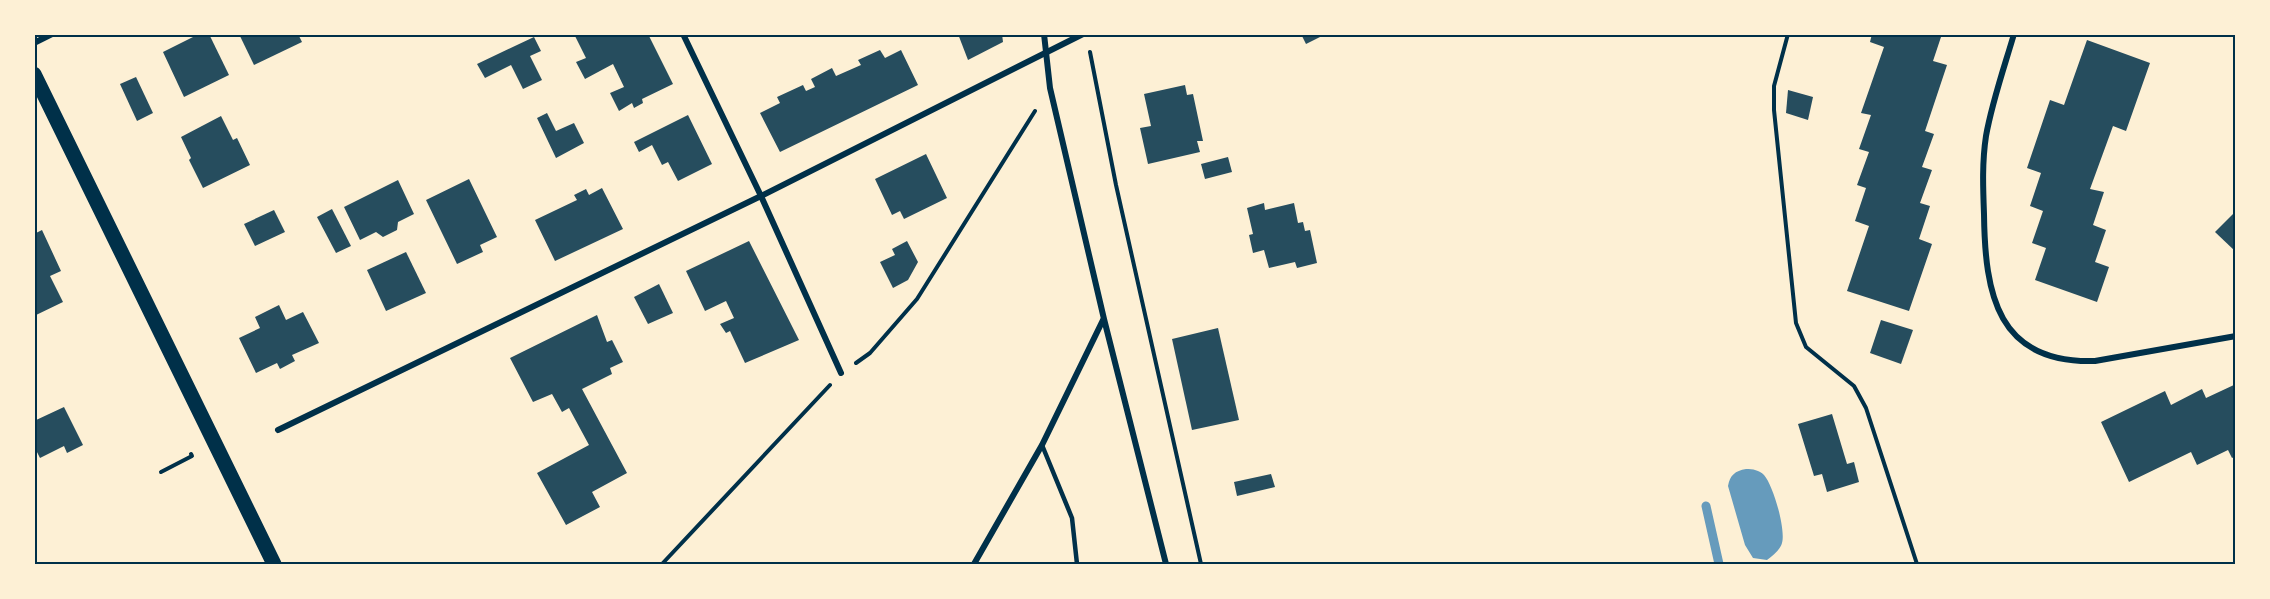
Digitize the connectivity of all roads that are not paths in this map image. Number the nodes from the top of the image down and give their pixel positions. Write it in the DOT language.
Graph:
graph roads {
  1 [pos="52,34"];
  2 [pos="683,34"];
  3 [pos="1044,34"];
  4 [pos="1083,34"];
  5 [pos="2013,34"];
  6 [pos="34,43"];
  7 [pos="1046,52"];
  8 [pos="34,74"];
  9 [pos="761,196"];
  10 [pos="1104,319"];
  11 [pos="2235,336"];
  12 [pos="841,373"];
  13 [pos="278,430"];
  14 [pos="1042,445"];
  15 [pos="274,564"];
  16 [pos="974,564"];
  17 [pos="1075,564"];
  18 [pos="1166,564"];
  1 -- 6 [label="street"];
  2 -- 9 [label="street"];
  3 -- 7 [label="street"];
  4 -- 7 [label="street"];
  5 -- 11 [label="street"];
  7 -- 9 [label="street"];
  7 -- 10 [label="street"];
  8 -- 15 [label="main road"];
  9 -- 12 [label="street"];
  9 -- 13 [label="street"];
  10 -- 14 [label="street"];
  10 -- 18 [label="street"];
  14 -- 16 [label="street"];
  14 -- 17 [label="lane"];
}
